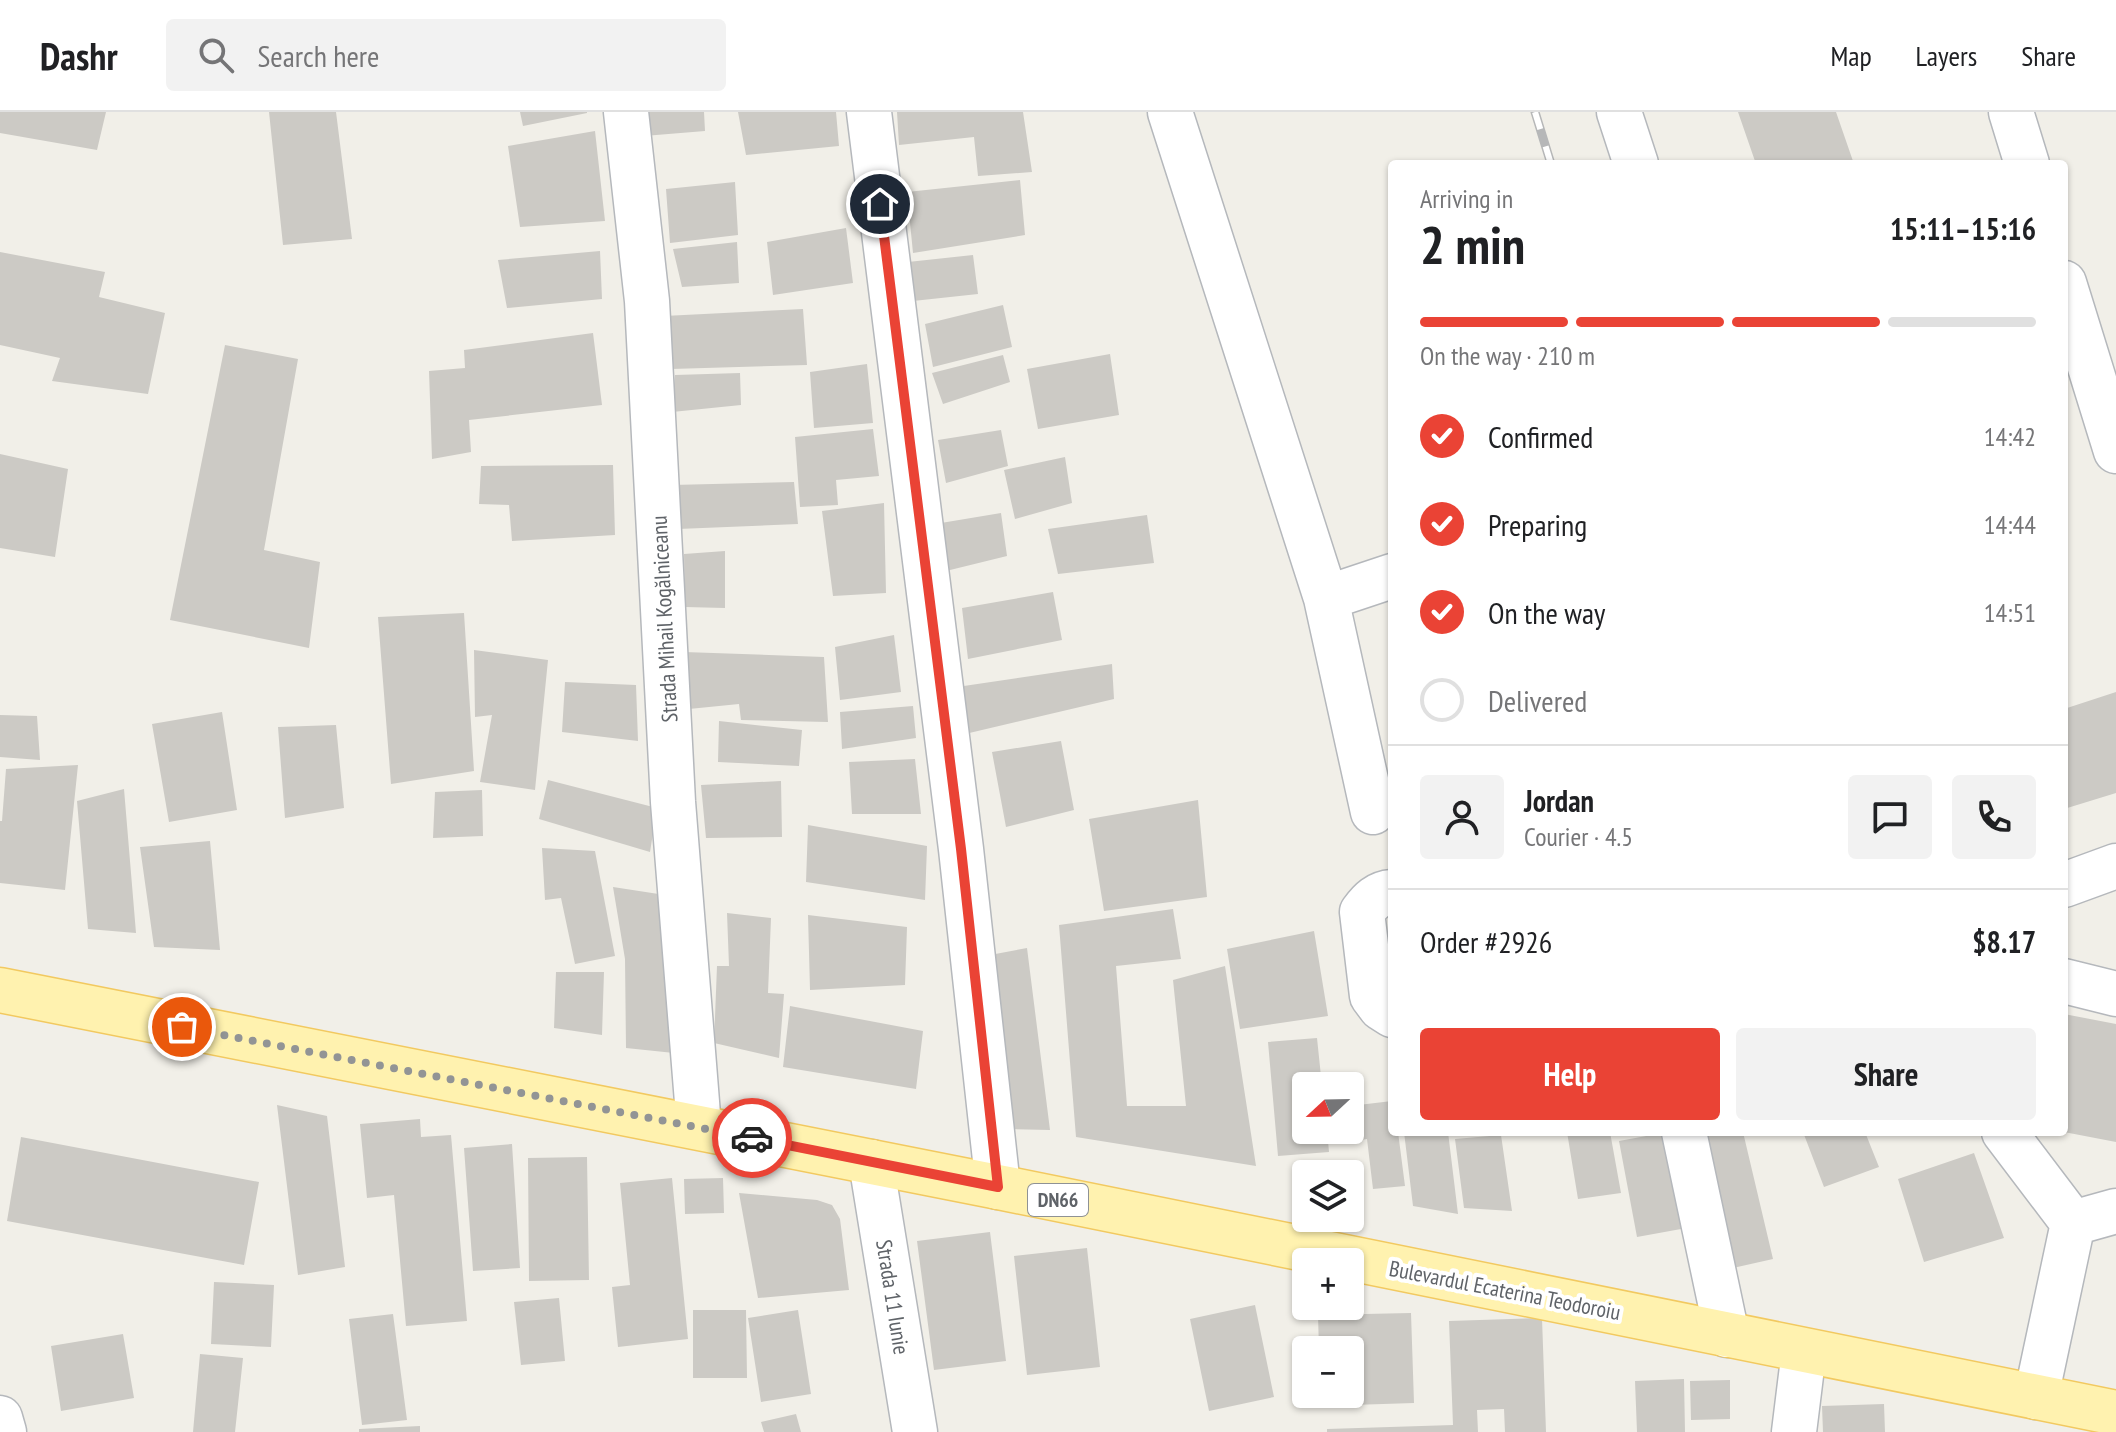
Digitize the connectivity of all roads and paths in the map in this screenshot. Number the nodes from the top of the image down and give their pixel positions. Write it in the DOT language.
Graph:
graph roads {
  1 [pos="626,112"];
  2 [pos="869,112"];
  3 [pos="1170,112"];
  4 [pos="1619,112"];
  5 [pos="2011,112"];
  6 [pos="1635,160"];
  7 [pos="2026,160"];
  8 [pos="2068,296"];
  9 [pos="2116,451"];
  10 [pos="1388,577"];
  11 [pos="1326,598"];
  12 [pos="1373,812"];
  13 [pos="2116,866"];
  14 [pos="2068,884"];
  15 [pos="1388,892"];
  16 [pos="2068,982"];
  17 [pos="0,990"];
  18 [pos="2116,994"];
  19 [pos="1388,1012"];
  20 [pos="699,1127"];
  21 [pos="1685,1136"];
  22 [pos="2007,1136"];
  23 [pos="871,1162"];
  24 [pos="998,1187"];
  25 [pos="2116,1211"];
  26 [pos="2073,1223"];
  27 [pos="1727,1335"];
  28 [pos="1804,1351"];
  29 [pos="2036,1397"];
  30 [pos="2116,1413"];
  31 [pos="0,1418"];
  32 [pos="4,1432"];
  33 [pos="915,1432"];
  34 [pos="1794,1432"];
  1 -- 20 [label="street, Strada Mihail Kogălniceanu"];
  2 -- 24 [label="street"];
  3 -- 11 [label="street"];
  4 -- 6 [label="street"];
  5 -- 7 [label="street"];
  8 -- 9 [label="street"];
  10 -- 11 [label="street"];
  11 -- 12 [label="street"];
  13 -- 14 [label="street"];
  15 -- 19 [label="street"];
  16 -- 18 [label="street"];
  17 -- 20 [label="main road, Bulevardul Ecaterina Teodoroiu / DN66"];
  20 -- 23 [label="main road, Bulevardul Ecaterina Teodoroiu / DN66"];
  21 -- 27 [label="street"];
  22 -- 26 [label="street"];
  23 -- 24 [label="main road, Bulevardul Ecaterina Teodoroiu / DN66"];
  23 -- 33 [label="street, Strada 11 Iunie"];
  24 -- 27 [label="main road, Bulevardul Ecaterina Teodoroiu / DN66"];
  25 -- 26 [label="street"];
  26 -- 29 [label="street"];
  27 -- 28 [label="main road, Bulevardul Ecaterina Teodoroiu / DN66"];
  28 -- 29 [label="main road, Bulevardul Ecaterina Teodoroiu / DN66"];
  28 -- 34 [label="street"];
  29 -- 30 [label="main road, Bulevardul Ecaterina Teodoroiu / DN66"];
  31 -- 32 [label="street"];
}
